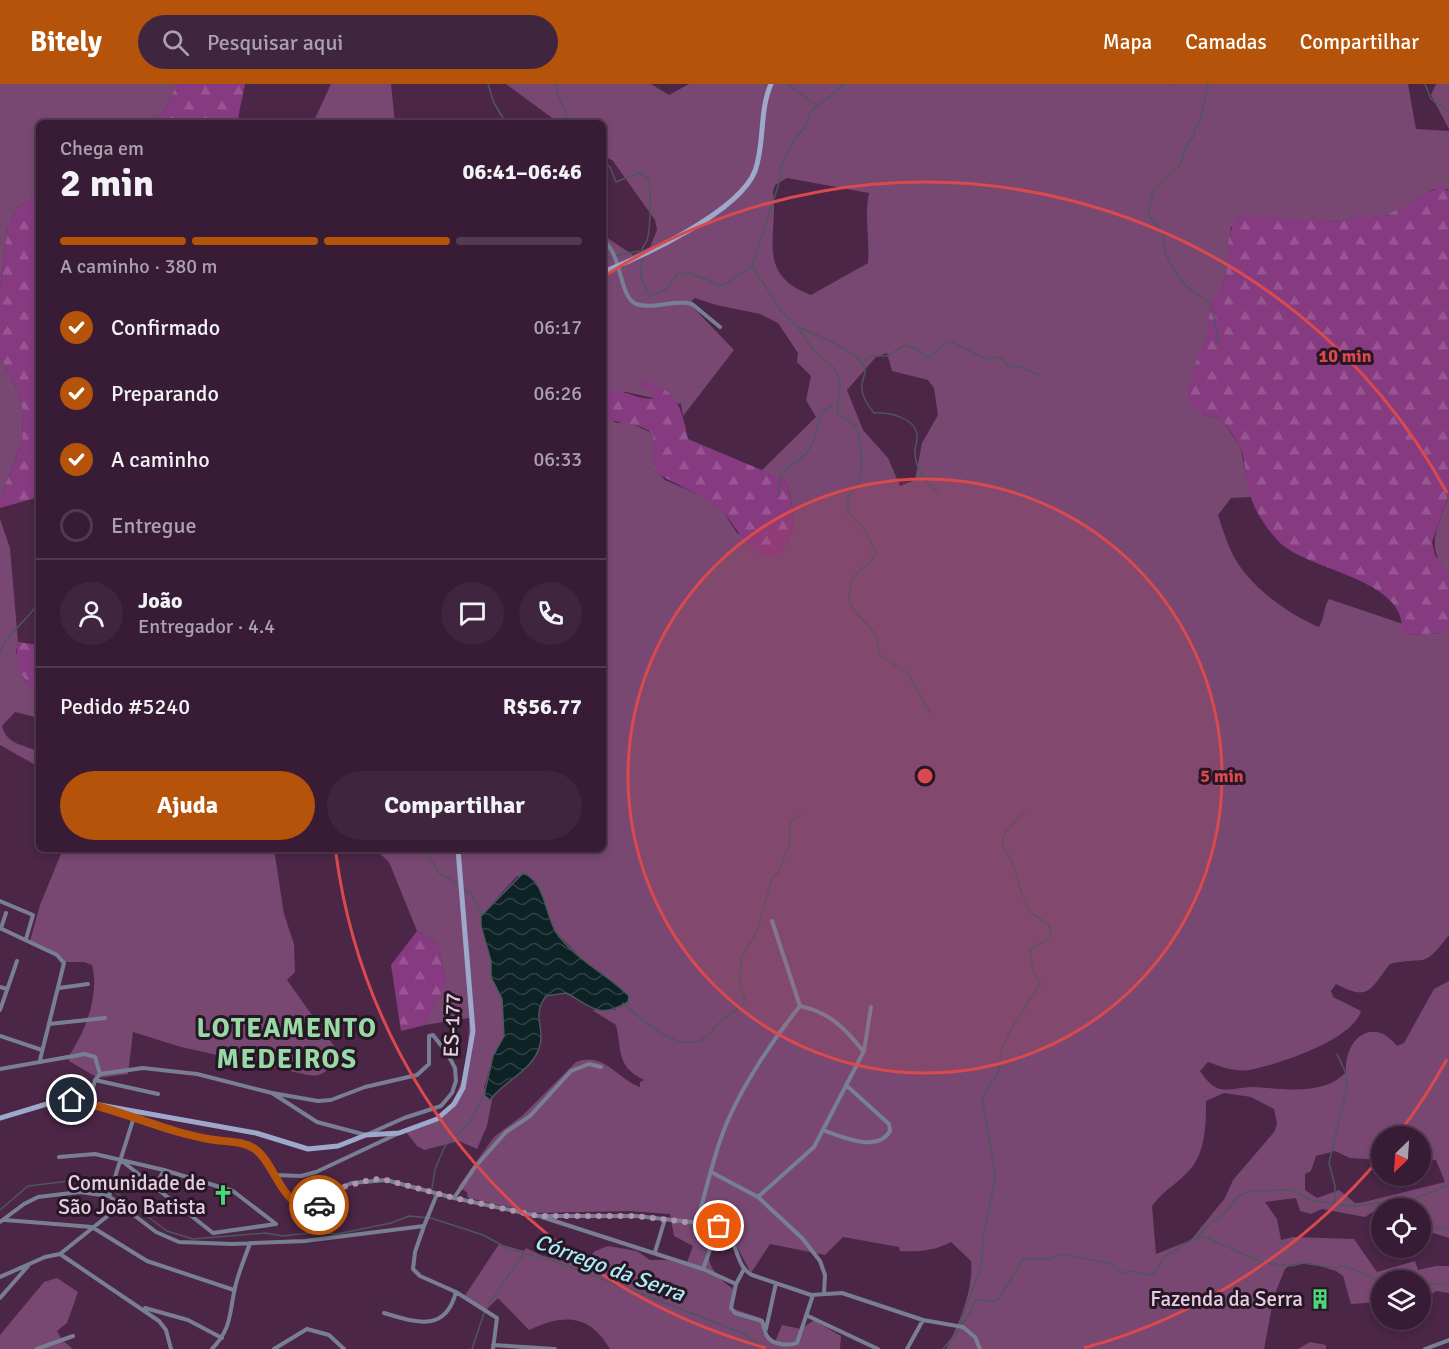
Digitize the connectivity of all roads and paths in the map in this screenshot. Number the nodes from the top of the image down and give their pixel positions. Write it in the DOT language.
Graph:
graph roads {
  1 [pos="771,84"];
  2 [pos="606,244"];
  3 [pos="620,265"];
  4 [pos="606,271"];
  5 [pos="720,327"];
  6 [pos="458,852"];
  7 [pos="0,901"];
  8 [pos="6,913"];
  9 [pos="771,921"];
  10 [pos="1,928"];
  11 [pos="26,939"];
  12 [pos="17,961"];
  13 [pos="88,984"];
  14 [pos="0,987"];
  15 [pos="59,988"];
  16 [pos="7,989"];
  17 [pos="800,1006"];
  18 [pos="870,1007"];
  19 [pos="0,1010"];
  20 [pos="105,1018"];
  21 [pos="49,1024"];
  22 [pos="0,1036"];
  23 [pos="42,1050"];
  24 [pos="864,1051"];
  25 [pos="40,1060"];
  26 [pos="601,1067"];
  27 [pos="0,1069"];
  28 [pos="100,1074"];
  29 [pos="95,1080"];
  30 [pos="846,1085"];
  31 [pos="272,1093"];
  32 [pos="158,1094"];
  33 [pos="89,1103"];
  34 [pos="133,1114"];
  35 [pos="0,1118"];
  36 [pos="823,1130"];
  37 [pos="399,1133"];
  38 [pos="366,1135"];
  39 [pos="59,1157"];
  40 [pos="122,1161"];
  41 [pos="164,1170"];
  42 [pos="711,1172"];
  43 [pos="275,1175"];
  44 [pos="155,1187"];
  45 [pos="437,1194"];
  46 [pos="109,1196"];
  47 [pos="758,1197"];
  48 [pos="454,1198"];
  49 [pos="120,1206"];
  50 [pos="538,1216"];
  51 [pos="665,1219"];
  52 [pos="2,1221"];
  53 [pos="697,1221"];
  54 [pos="425,1223"];
  55 [pos="719,1226"];
  56 [pos="92,1227"];
  57 [pos="250,1243"];
  58 [pos="655,1252"];
  59 [pos="60,1254"];
  60 [pos="29,1266"];
  61 [pos="703,1269"];
  62 [pos="744,1269"];
  63 [pos="0,1277"];
  64 [pos="776,1283"];
  65 [pos="736,1284"];
  66 [pos="234,1290"];
  67 [pos="456,1292"];
  68 [pos="824,1294"];
  69 [pos="813,1295"];
  70 [pos="0,1298"];
  71 [pos="142,1308"];
  72 [pos="384,1313"];
  73 [pos="808,1316"];
  74 [pos="923,1320"];
  75 [pos="765,1329"];
  76 [pos="73,1336"];
  77 [pos="222,1338"];
  78 [pos="1449,1340"];
  79 [pos="493,1347"];
  80 [pos="37,1349"];
  81 [pos="171,1349"];
  82 [pos="212,1349"];
  83 [pos="274,1349"];
  84 [pos="344,1349"];
  85 [pos="555,1349"];
  86 [pos="878,1349"];
  87 [pos="907,1349"];
  88 [pos="980,1349"];
  89 [pos="1425,1349"];
  1 -- 3 [label="main road"];
  2 -- 3 [label="street"];
  3 -- 4 [label="main road"];
  3 -- 5 [label="street"];
  6 -- 37 [label="main road, ES-177 / ES-177"];
  7 -- 11 [label="street"];
  8 -- 10 [label="street"];
  9 -- 17 [label="street"];
  10 -- 11 [label="street"];
  11 -- 15 [label="street"];
  12 -- 16 [label="street"];
  13 -- 15 [label="street"];
  14 -- 16 [label="street"];
  15 -- 21 [label="street"];
  16 -- 19 [label="street"];
  17 -- 24 [label="street"];
  17 -- 42 [label="street"];
  18 -- 24 [label="street"];
  20 -- 21 [label="street"];
  21 -- 23 [label="street"];
  22 -- 23 [label="street"];
  23 -- 25 [label="street"];
  24 -- 30 [label="street"];
  25 -- 27 [label="street"];
  25 -- 28 [label="street"];
  26 -- 48 [label="street"];
  28 -- 29 [label="street"];
  28 -- 31 [label="street"];
  29 -- 32 [label="street"];
  29 -- 33 [label="street"];
  30 -- 36 [label="street"];
  30 -- 36 [label="street"];
  31 -- 38 [label="street"];
  31 -- 38 [label="street"];
  33 -- 34 [label="main road, ES-177"];
  33 -- 35 [label="main road, ES-177"];
  34 -- 38 [label="main road, ES-177"];
  34 -- 40 [label="street"];
  34 -- 43 [label="street"];
  36 -- 47 [label="street"];
  37 -- 38 [label="main road, ES-177 / ES-177"];
  37 -- 43 [label="street"];
  39 -- 40 [label="street"];
  40 -- 41 [label="street"];
  40 -- 44 [label="street"];
  40 -- 46 [label="street"];
  41 -- 44 [label="street"];
  41 -- 44 [label="street"];
  42 -- 47 [label="street"];
  42 -- 53 [label="street"];
  43 -- 45 [label="street"];
  45 -- 48 [label="street"];
  45 -- 54 [label="street"];
  46 -- 49 [label="street"];
  46 -- 52 [label="street"];
  47 -- 68 [label="street"];
  48 -- 50 [label="street"];
  49 -- 56 [label="street"];
  49 -- 57 [label="street"];
  50 -- 51 [label="street"];
  50 -- 58 [label="street"];
  51 -- 53 [label="street"];
  51 -- 58 [label="street"];
  52 -- 56 [label="street"];
  53 -- 55 [label="street"];
  54 -- 57 [label="street"];
  54 -- 67 [label="street"];
  55 -- 61 [label="street"];
  55 -- 62 [label="street"];
  56 -- 59 [label="street"];
  56 -- 66 [label="street"];
  57 -- 66 [label="street"];
  58 -- 61 [label="street"];
  59 -- 60 [label="street"];
  59 -- 71 [label="street"];
  60 -- 63 [label="street"];
  60 -- 70 [label="street"];
  61 -- 65 [label="street"];
  62 -- 64 [label="street"];
  62 -- 65 [label="street"];
  64 -- 69 [label="street"];
  64 -- 75 [label="street"];
  65 -- 75 [label="street"];
  66 -- 77 [label="street"];
  67 -- 72 [label="street"];
  67 -- 79 [label="street"];
  68 -- 69 [label="street"];
  68 -- 74 [label="street"];
  69 -- 73 [label="street"];
  71 -- 77 [label="street"];
  71 -- 81 [label="street"];
  73 -- 75 [label="street"];
  73 -- 86 [label="street"];
  74 -- 87 [label="street"];
  74 -- 88 [label="street"];
  76 -- 80 [label="street"];
  77 -- 82 [label="street"];
  78 -- 89 [label="street"];
  79 -- 85 [label="street"];
  83 -- 84 [label="street"];
}
